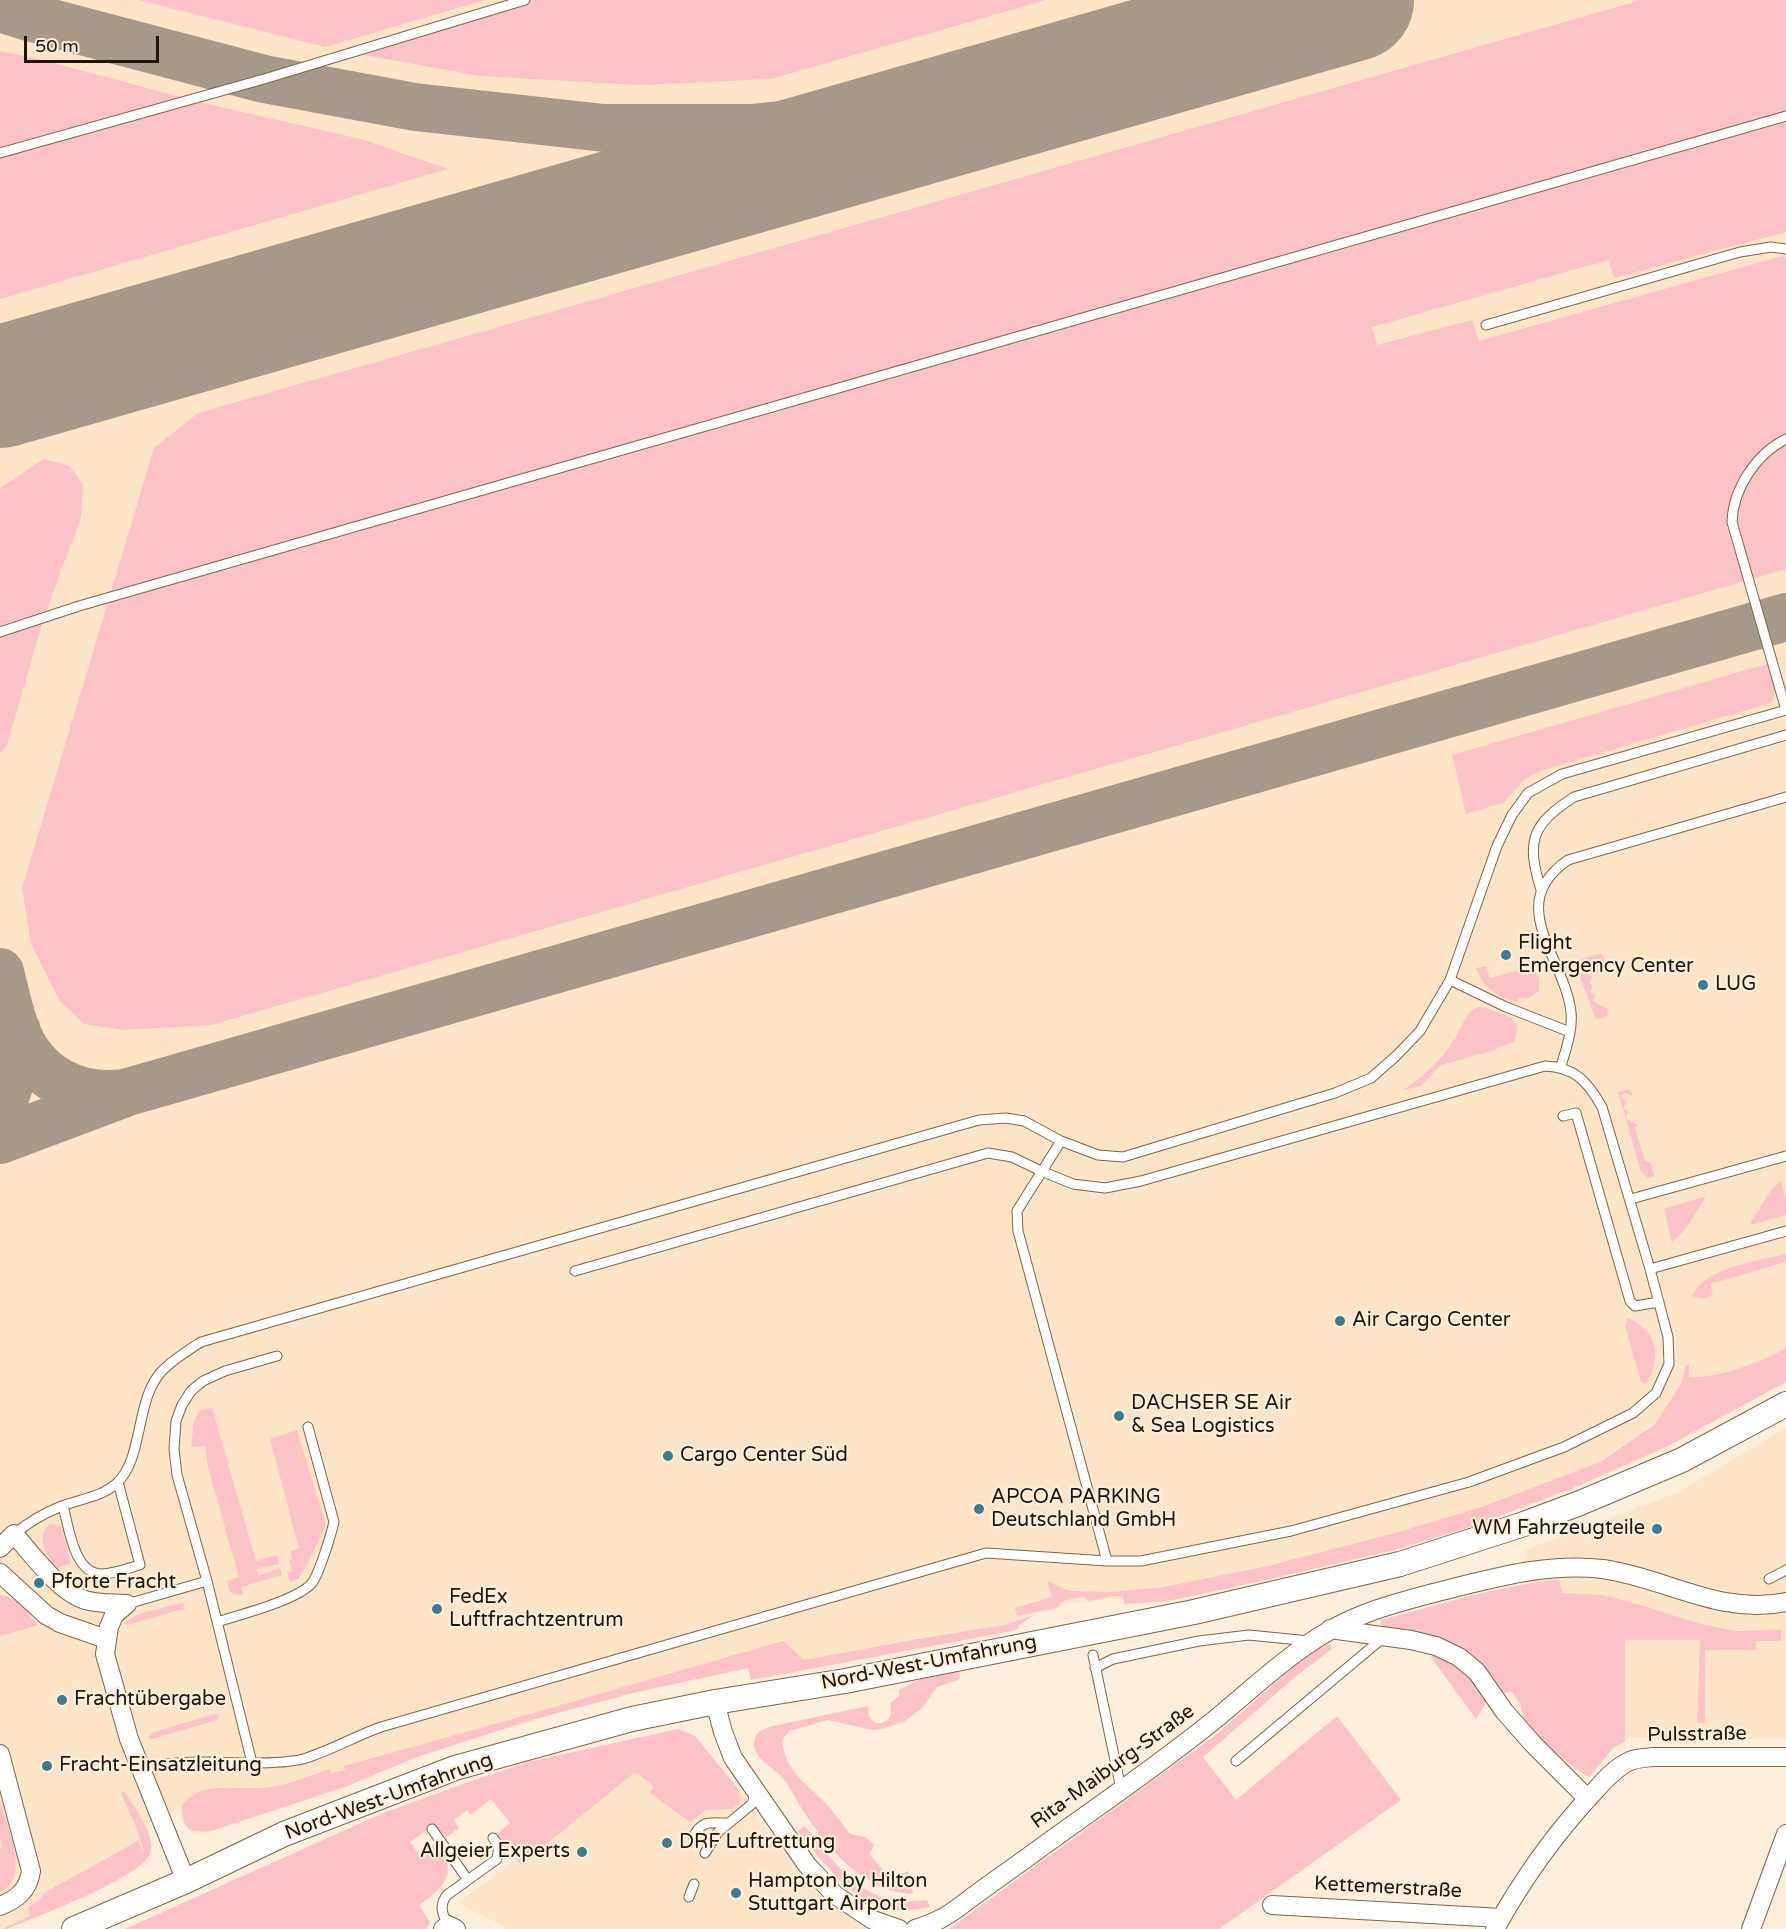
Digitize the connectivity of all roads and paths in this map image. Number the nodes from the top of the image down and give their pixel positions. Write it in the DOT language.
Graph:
graph roads {
  1 [pos="525,0"];
  2 [pos="1786,116"];
  3 [pos="0,153"];
  4 [pos="1786,249"];
  5 [pos="1486,325"];
  6 [pos="1786,439"];
  7 [pos="0,632"];
  8 [pos="1786,710"];
  9 [pos="1786,735"];
  10 [pos="1786,797"];
  11 [pos="1541,890"];
  12 [pos="1449,980"];
  13 [pos="1570,1032"];
  14 [pos="1561,1066"];
  15 [pos="1563,1116"];
  16 [pos="1061,1141"];
  17 [pos="1786,1156"];
  18 [pos="1041,1171"];
  19 [pos="1631,1199"];
  20 [pos="1786,1231"];
  21 [pos="1650,1269"];
  22 [pos="575,1271"];
  23 [pos="1659,1302"];
  24 [pos="277,1356"];
  25 [pos="1786,1404"];
  26 [pos="308,1427"];
  27 [pos="118,1482"];
  28 [pos="63,1506"];
  29 [pos="14,1533"];
  30 [pos="0,1548"];
  31 [pos="1107,1561"];
  32 [pos="1786,1570"];
  33 [pos="0,1573"];
  34 [pos="1769,1579"];
  35 [pos="207,1581"];
  36 [pos="1786,1602"];
  37 [pos="127,1604"];
  38 [pos="217,1622"];
  39 [pos="1330,1629"];
  40 [pos="1384,1637"];
  41 [pos="106,1639"];
  42 [pos="1309,1641"];
  43 [pos="1093,1655"];
  44 [pos="1095,1668"];
  45 [pos="715,1702"];
  46 [pos="0,1754"];
  47 [pos="1786,1757"];
  48 [pos="1236,1761"];
  49 [pos="252,1764"];
  50 [pos="140,1770"];
  51 [pos="1122,1789"];
  52 [pos="756,1791"];
  53 [pos="1588,1799"];
  54 [pos="726,1823"];
  55 [pos="432,1829"];
  56 [pos="1786,1834"];
  57 [pos="493,1838"];
  58 [pos="693,1838"];
  59 [pos="705,1853"];
  60 [pos="468,1880"];
  61 [pos="186,1881"];
  62 [pos="694,1884"];
  63 [pos="689,1897"];
  64 [pos="1272,1905"];
  65 [pos="0,1906"];
  66 [pos="1498,1923"];
  67 [pos="449,1928"];
  68 [pos="74,1929"];
  69 [pos="899,1929"];
  70 [pos="915,1929"];
  71 [pos="1751,1929"];
  1 -- 3 [label="lane"];
  2 -- 7 [label="lane"];
  4 -- 5 [label="lane"];
  6 -- 8 [label="lane"];
  8 -- 12 [label="lane"];
  9 -- 11 [label="lane"];
  10 -- 11 [label="lane"];
  11 -- 13 [label="lane"];
  12 -- 13 [label="lane"];
  12 -- 16 [label="lane"];
  13 -- 14 [label="lane"];
  14 -- 18 [label="lane"];
  14 -- 19 [label="lane"];
  15 -- 23 [label="lane"];
  16 -- 18 [label="lane"];
  16 -- 27 [label="lane"];
  17 -- 19 [label="lane"];
  18 -- 22 [label="lane"];
  18 -- 31 [label="lane"];
  19 -- 21 [label="lane"];
  20 -- 21 [label="lane"];
  21 -- 23 [label="lane"];
  23 -- 31 [label="lane"];
  24 -- 35 [label="lane"];
  25 -- 45 [label="main road, Nord-West-Umfahrung"];
  26 -- 38 [label="lane"];
  27 -- 28 [label="lane"];
  27 -- 28 [label="lane"];
  28 -- 29 [label="lane"];
  29 -- 30 [label="street"];
  29 -- 37 [label="street"];
  31 -- 49 [label="lane"];
  32 -- 34 [label="lane"];
  33 -- 41 [label="street"];
  35 -- 37 [label="lane"];
  35 -- 38 [label="lane"];
  36 -- 39 [label="street, Rita-Maiburg-Straße"];
  37 -- 41 [label="street"];
  38 -- 49 [label="lane"];
  39 -- 40 [label="street"];
  39 -- 42 [label="street, Rita-Maiburg-Straße"];
  40 -- 48 [label="lane"];
  40 -- 53 [label="street"];
  41 -- 50 [label="street"];
  42 -- 44 [label="lane"];
  42 -- 51 [label="street, Rita-Maiburg-Straße"];
  43 -- 44 [label="lane"];
  44 -- 51 [label="lane"];
  45 -- 52 [label="street"];
  45 -- 61 [label="main road, Nord-West-Umfahrung"];
  46 -- 65 [label="street"];
  47 -- 53 [label="street, Pulsstraße"];
  49 -- 50 [label="lane"];
  50 -- 61 [label="street"];
  51 -- 70 [label="street, Rita-Maiburg-Straße"];
  52 -- 54 [label="lane"];
  52 -- 69 [label="street"];
  53 -- 66 [label="street, Kettemerstraße"];
  54 -- 58 [label="lane"];
  54 -- 59 [label="lane"];
  55 -- 60 [label="lane"];
  56 -- 71 [label="street"];
  57 -- 60 [label="lane"];
  60 -- 67 [label="lane"];
  61 -- 68 [label="main road, Nord-West-Umfahrung"];
  62 -- 63 [label="lane"];
  64 -- 66 [label="street, Kettemerstraße"];
}
